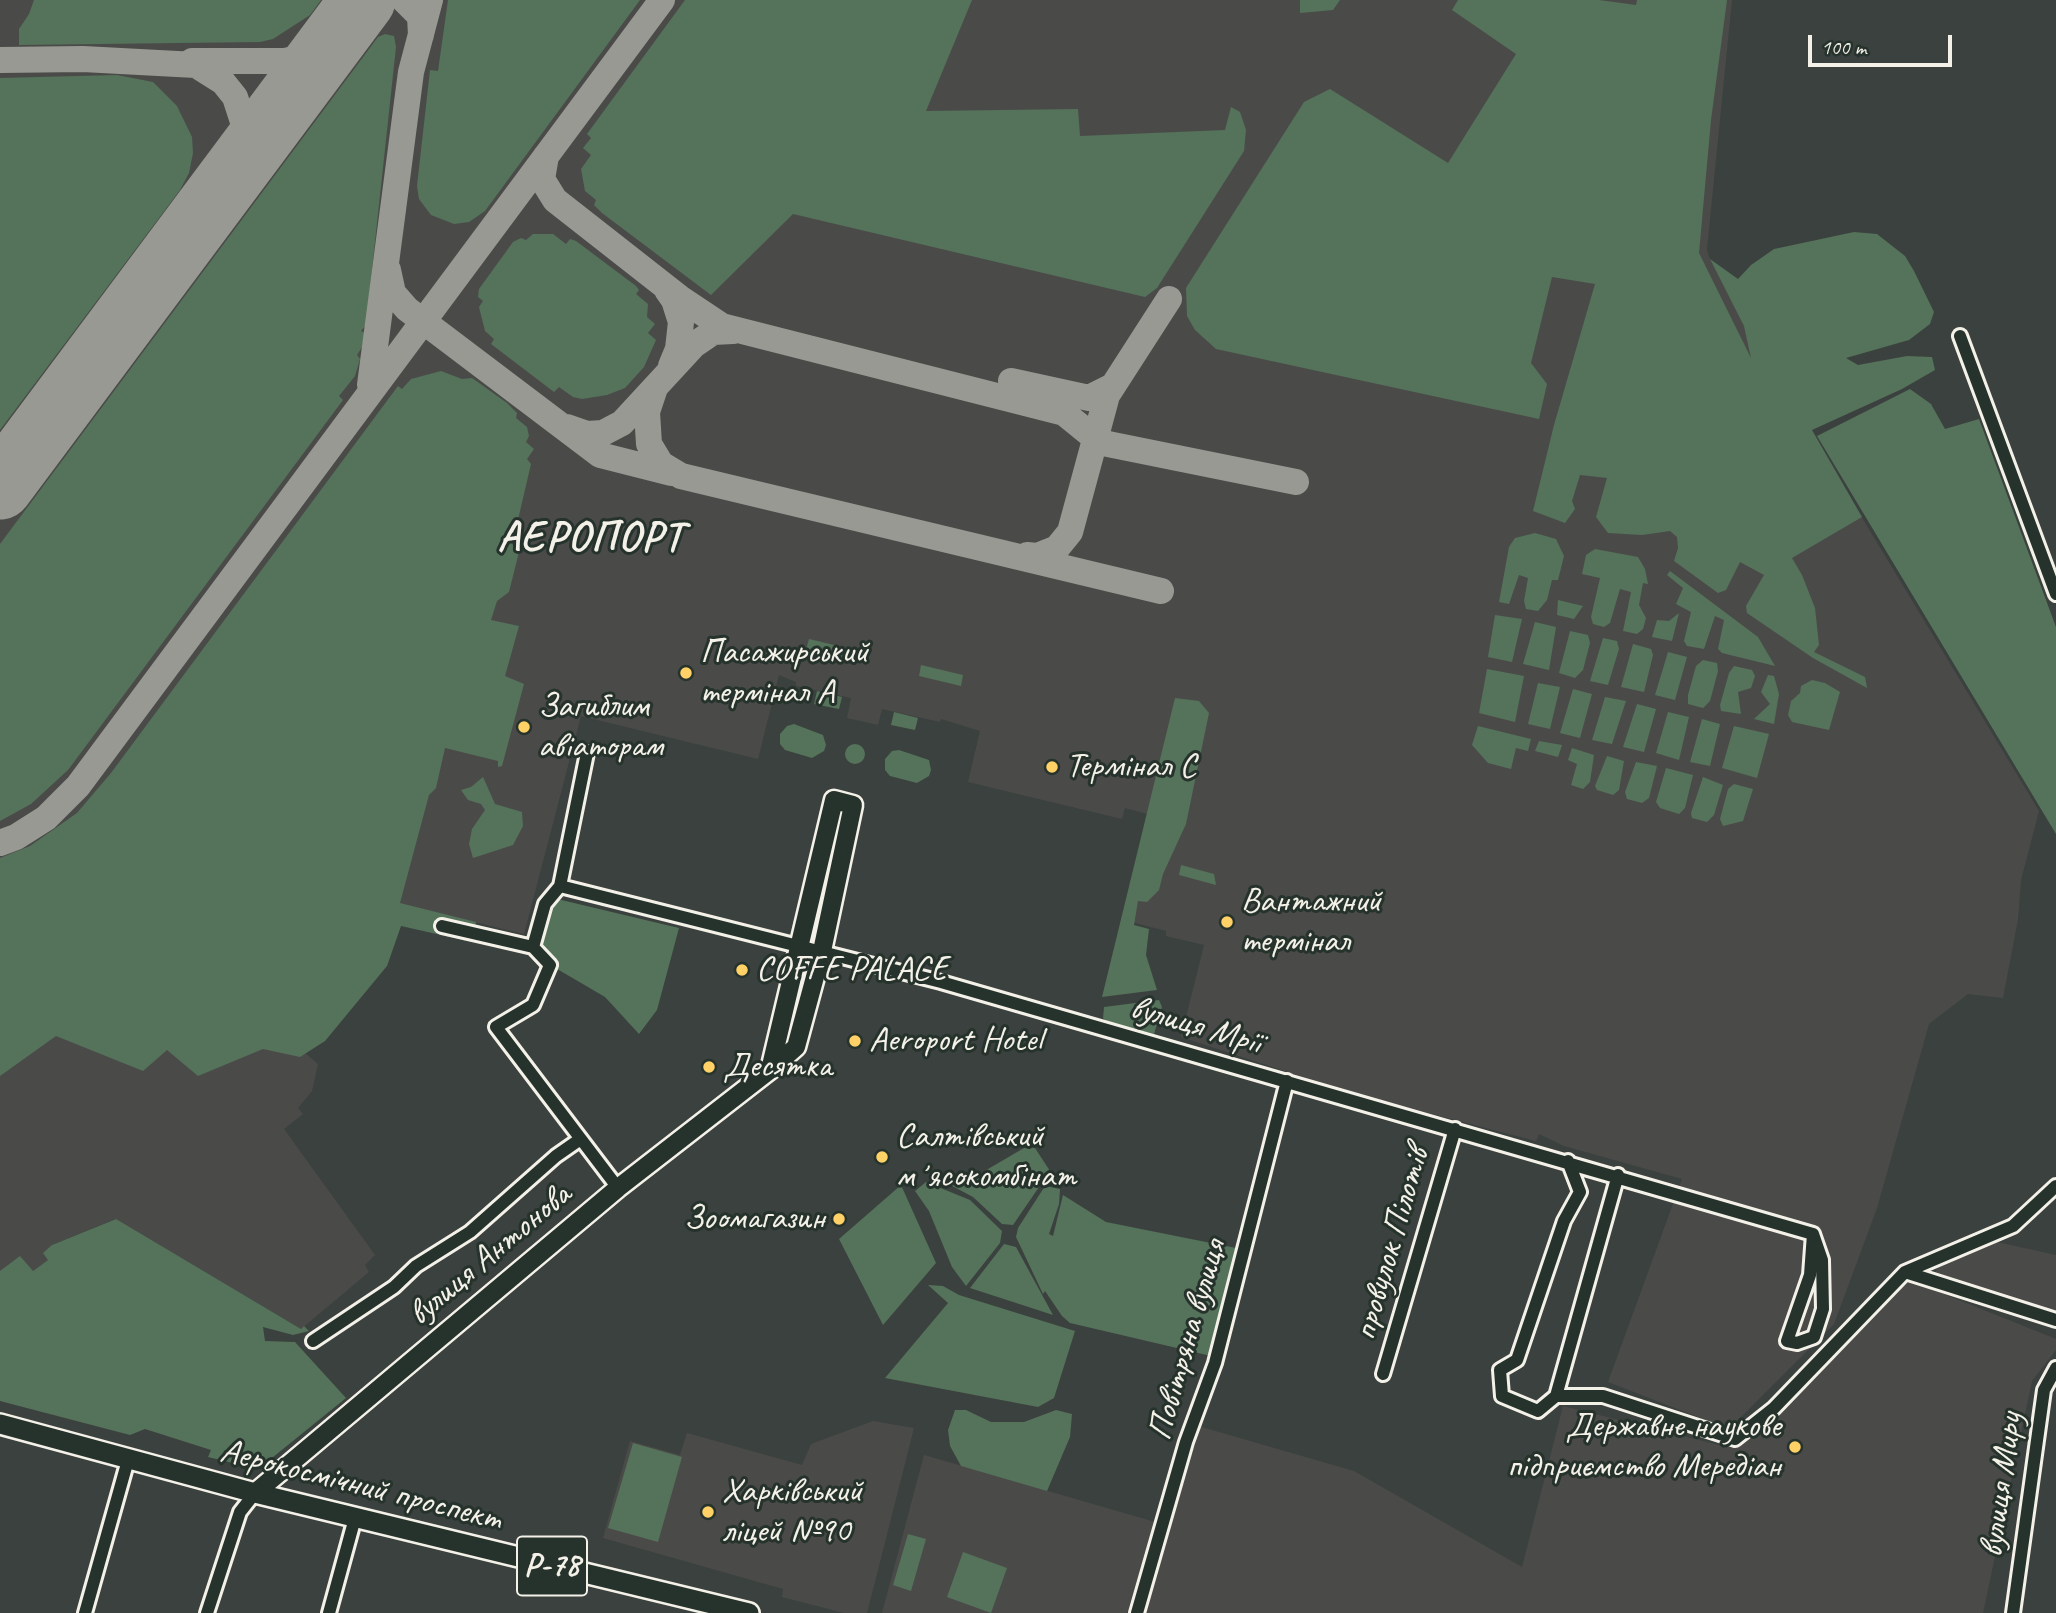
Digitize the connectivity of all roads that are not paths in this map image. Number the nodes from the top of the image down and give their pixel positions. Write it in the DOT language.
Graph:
graph roads {
  1 [pos="1960,336"];
  2 [pos="2056,594"];
  3 [pos="587,753"];
  4 [pos="560,886"];
  5 [pos="442,926"];
  6 [pos="801,946"];
  7 [pos="533,947"];
  8 [pos="822,951"];
  9 [pos="770,1070"];
  10 [pos="1287,1081"];
  11 [pos="1455,1129"];
  12 [pos="579,1140"];
  13 [pos="1568,1161"];
  14 [pos="1618,1175"];
  15 [pos="2056,1186"];
  16 [pos="618,1188"];
  17 [pos="1813,1234"];
  18 [pos="1905,1272"];
  19 [pos="2056,1320"];
  20 [pos="313,1341"];
  21 [pos="2056,1368"];
  22 [pos="1383,1374"];
  23 [pos="1556,1396"];
  24 [pos="0,1424"];
  25 [pos="128,1460"];
  26 [pos="255,1493"];
  27 [pos="355,1518"];
  28 [pos="741,1612"];
  29 [pos="85,1613"];
  30 [pos="207,1613"];
  31 [pos="329,1613"];
  32 [pos="1137,1613"];
  33 [pos="2013,1613"];
  1 -- 2 [label="street"];
  3 -- 4 [label="street"];
  4 -- 6 [label="street, вулиця Мрії"];
  4 -- 7 [label="street"];
  5 -- 7 [label="street"];
  6 -- 8 [label="street, вулиця Мрії"];
  6 -- 8 [label="main road, вулиця Антонова"];
  6 -- 9 [label="main road, вулиця Антонова"];
  7 -- 12 [label="street"];
  8 -- 9 [label="main road, вулиця Антонова"];
  8 -- 10 [label="street, вулиця Мрії"];
  9 -- 16 [label="main road, вулиця Антонова"];
  10 -- 11 [label="street, вулиця Мрії"];
  10 -- 32 [label="street, Повітряна вулиця"];
  11 -- 13 [label="street, вулиця Мрії"];
  11 -- 22 [label="street, провулок Пілотів"];
  12 -- 16 [label="street"];
  12 -- 20 [label="street"];
  13 -- 14 [label="street, вулиця Мрії"];
  13 -- 23 [label="street"];
  14 -- 17 [label="street, вулиця Мрії"];
  14 -- 23 [label="street"];
  15 -- 18 [label="street"];
  16 -- 26 [label="main road, вулиця Антонова"];
  17 -- 17 [label="street"];
  18 -- 19 [label="street"];
  18 -- 23 [label="street"];
  21 -- 33 [label="street, вулиця Миру"];
  24 -- 25 [label="highway, Аерокосмічний проспект / Р-78"];
  25 -- 26 [label="highway, Аерокосмічний проспект / Р-78"];
  25 -- 29 [label="street"];
  26 -- 27 [label="highway, Аерокосмічний проспект / Р-78"];
  26 -- 30 [label="street"];
  27 -- 28 [label="highway, Аерокосмічний проспект / Р-78"];
  27 -- 31 [label="street"];
}
